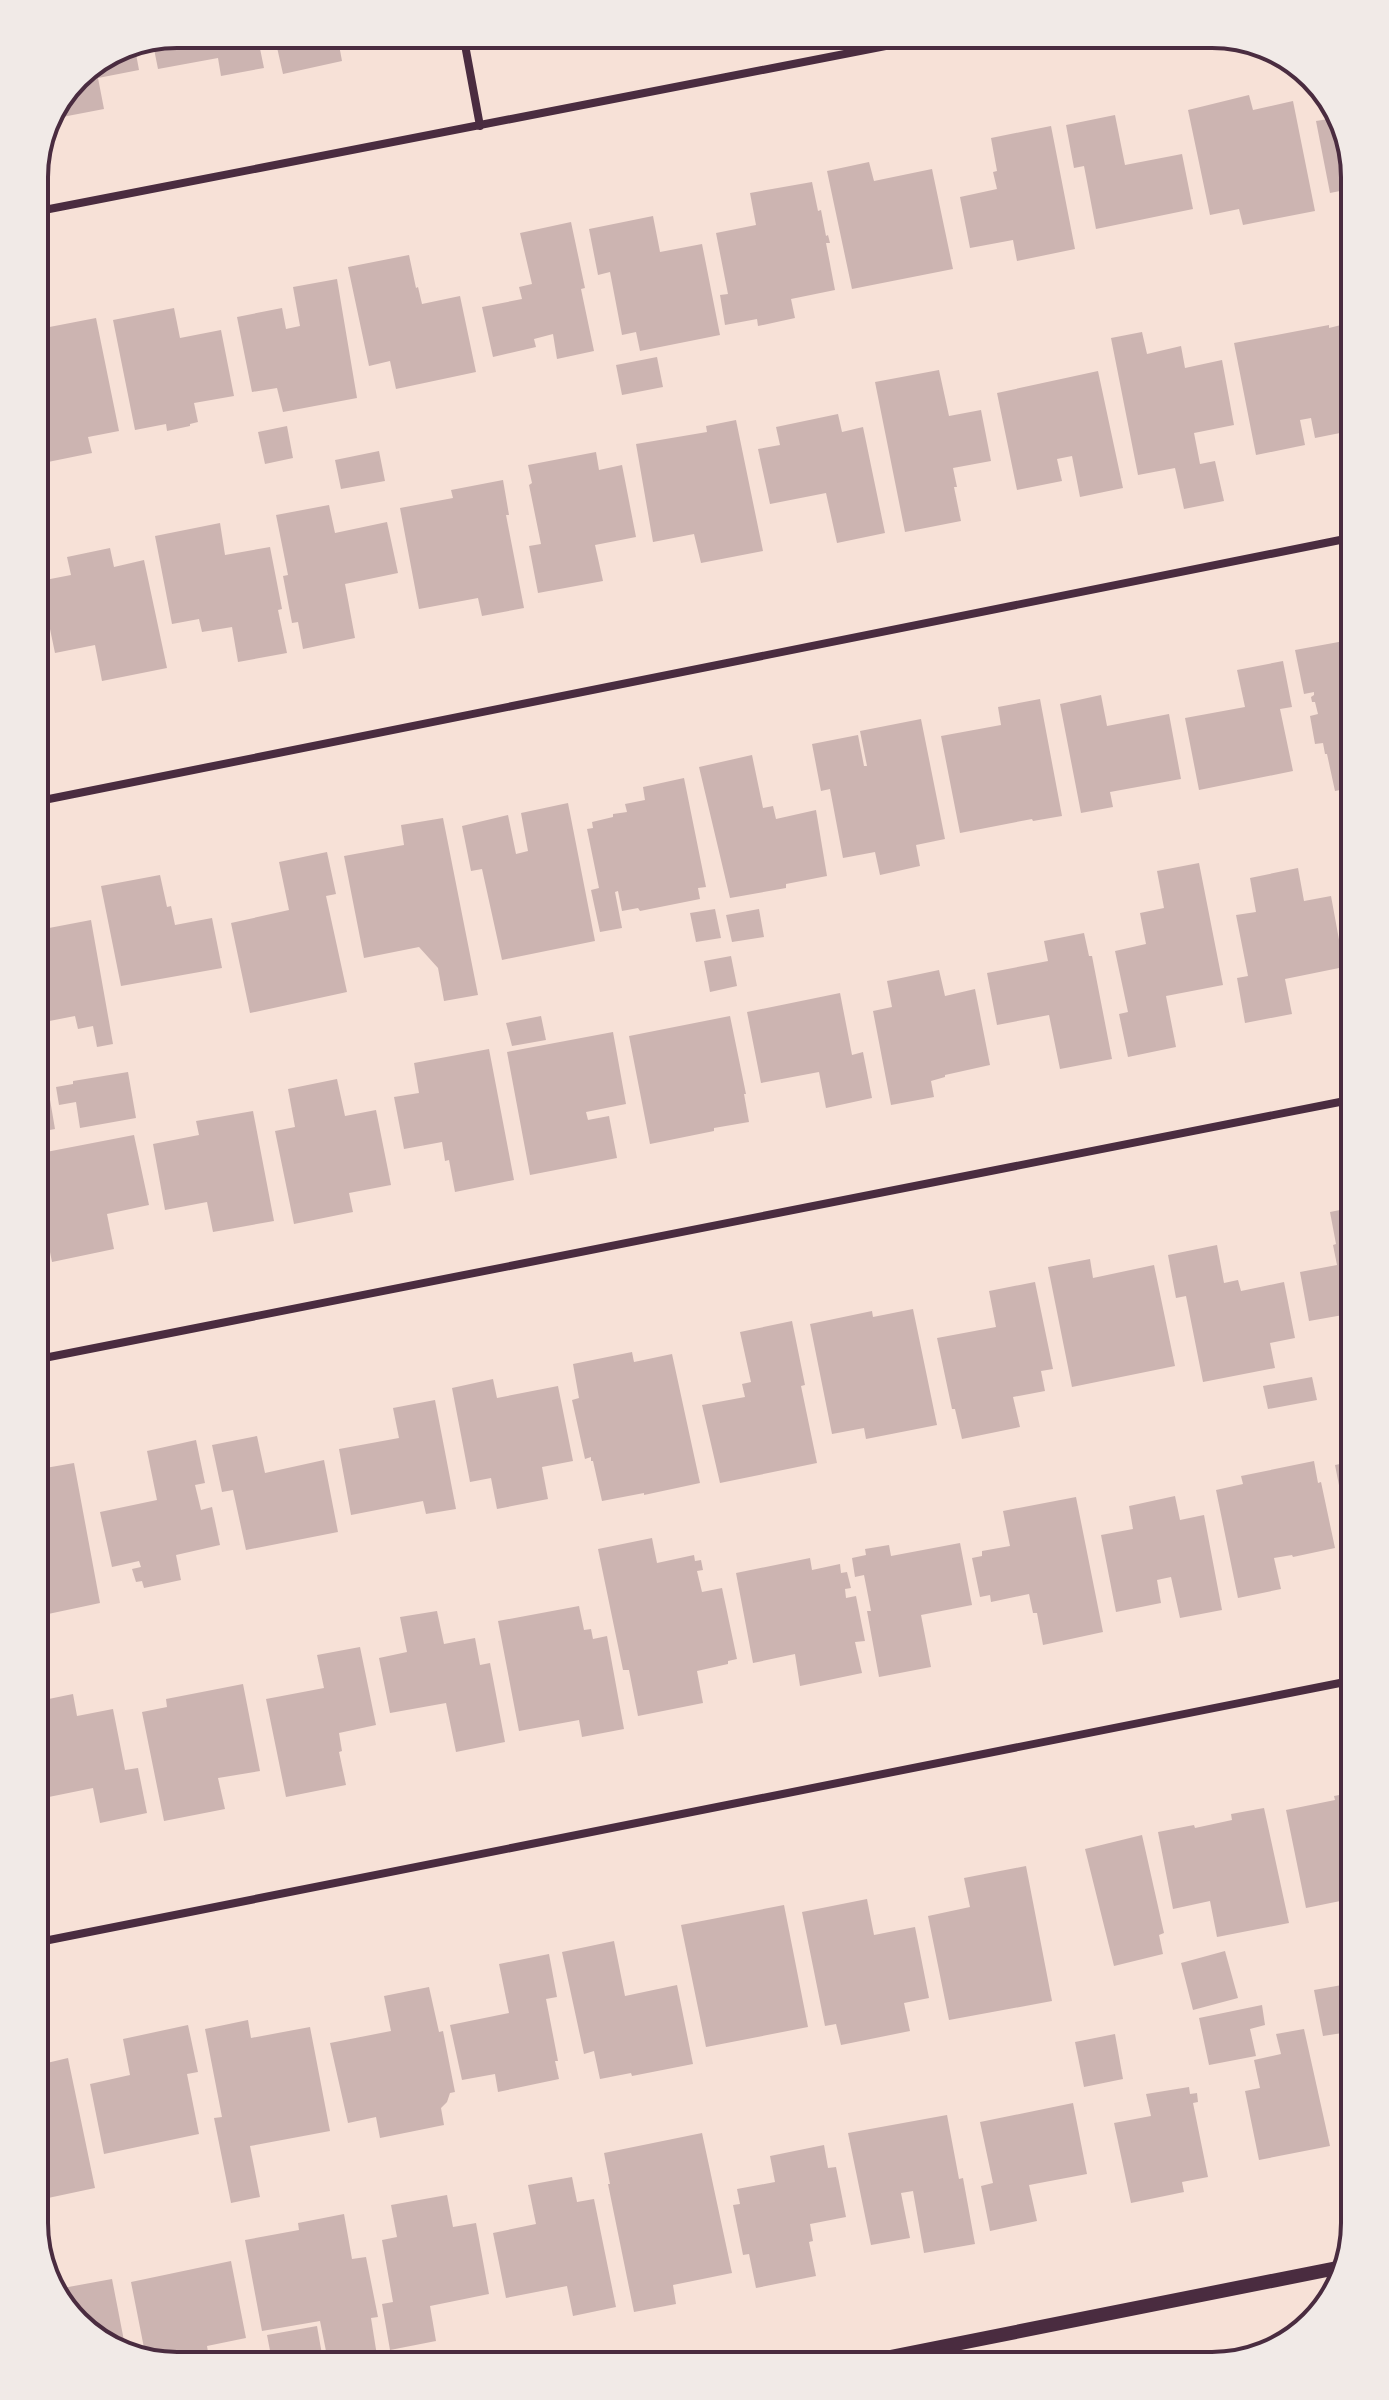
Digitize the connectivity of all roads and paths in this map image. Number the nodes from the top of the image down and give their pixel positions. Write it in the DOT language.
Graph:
graph roads {
  1 [pos="466,48"];
  2 [pos="876,48"];
  3 [pos="480,126"];
  4 [pos="48,209"];
  5 [pos="1341,540"];
  6 [pos="48,799"];
  7 [pos="1341,1102"];
  8 [pos="48,1357"];
  9 [pos="1341,1683"];
  10 [pos="48,1940"];
  11 [pos="1332,2269"];
  12 [pos="915,2352"];
  1 -- 3 [label="street"];
  2 -- 3 [label="street"];
  3 -- 4 [label="street"];
  5 -- 6 [label="street"];
  7 -- 8 [label="street"];
  9 -- 10 [label="street"];
  11 -- 12 [label="street"];
}
